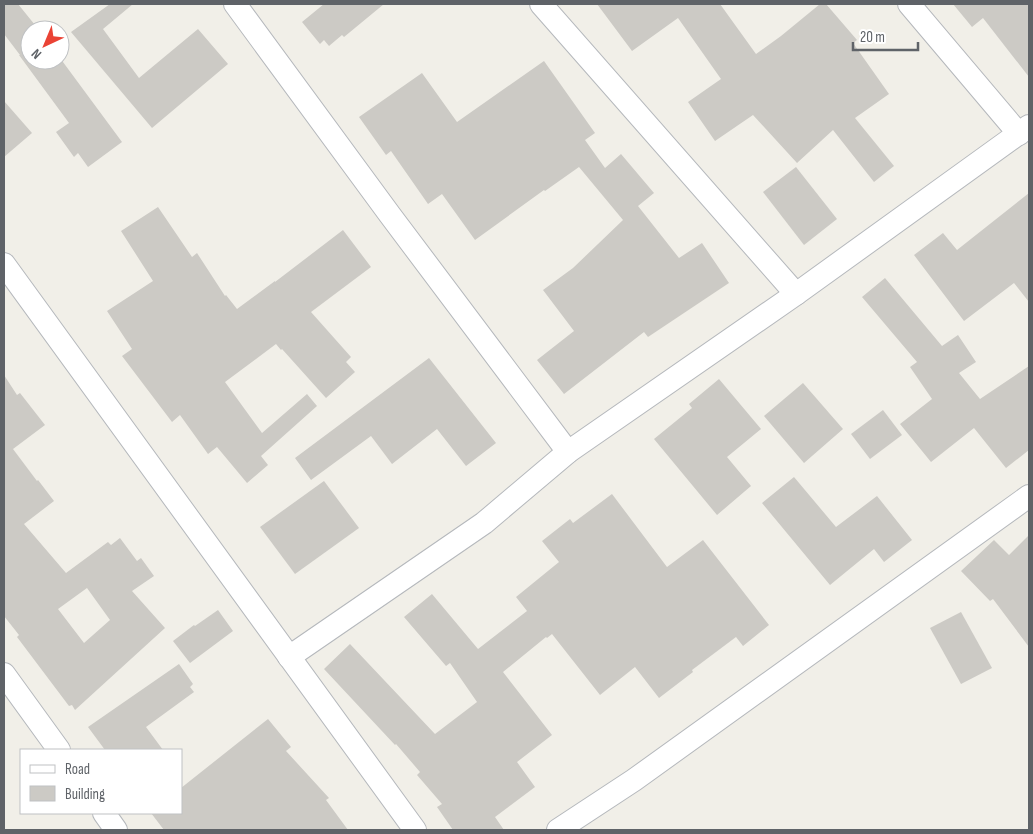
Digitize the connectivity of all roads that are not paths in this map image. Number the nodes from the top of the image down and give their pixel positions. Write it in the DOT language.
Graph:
graph roads {
  1 [pos="235,4"];
  2 [pos="541,4"];
  3 [pos="909,4"];
  4 [pos="1024,130"];
  5 [pos="4,264"];
  6 [pos="796,294"];
  7 [pos="568,452"];
  8 [pos="1029,496"];
  9 [pos="289,657"];
  10 [pos="4,674"];
  11 [pos="58,749"];
  12 [pos="105,814"];
  13 [pos="116,830"];
  14 [pos="415,830"];
  15 [pos="558,830"];
  1 -- 7 [label="street"];
  2 -- 6 [label="street"];
  3 -- 4 [label="street"];
  4 -- 6 [label="street"];
  5 -- 9 [label="street"];
  6 -- 7 [label="street"];
  7 -- 9 [label="street"];
  8 -- 15 [label="street"];
  9 -- 14 [label="street"];
  10 -- 11 [label="street"];
  12 -- 13 [label="street"];
}
